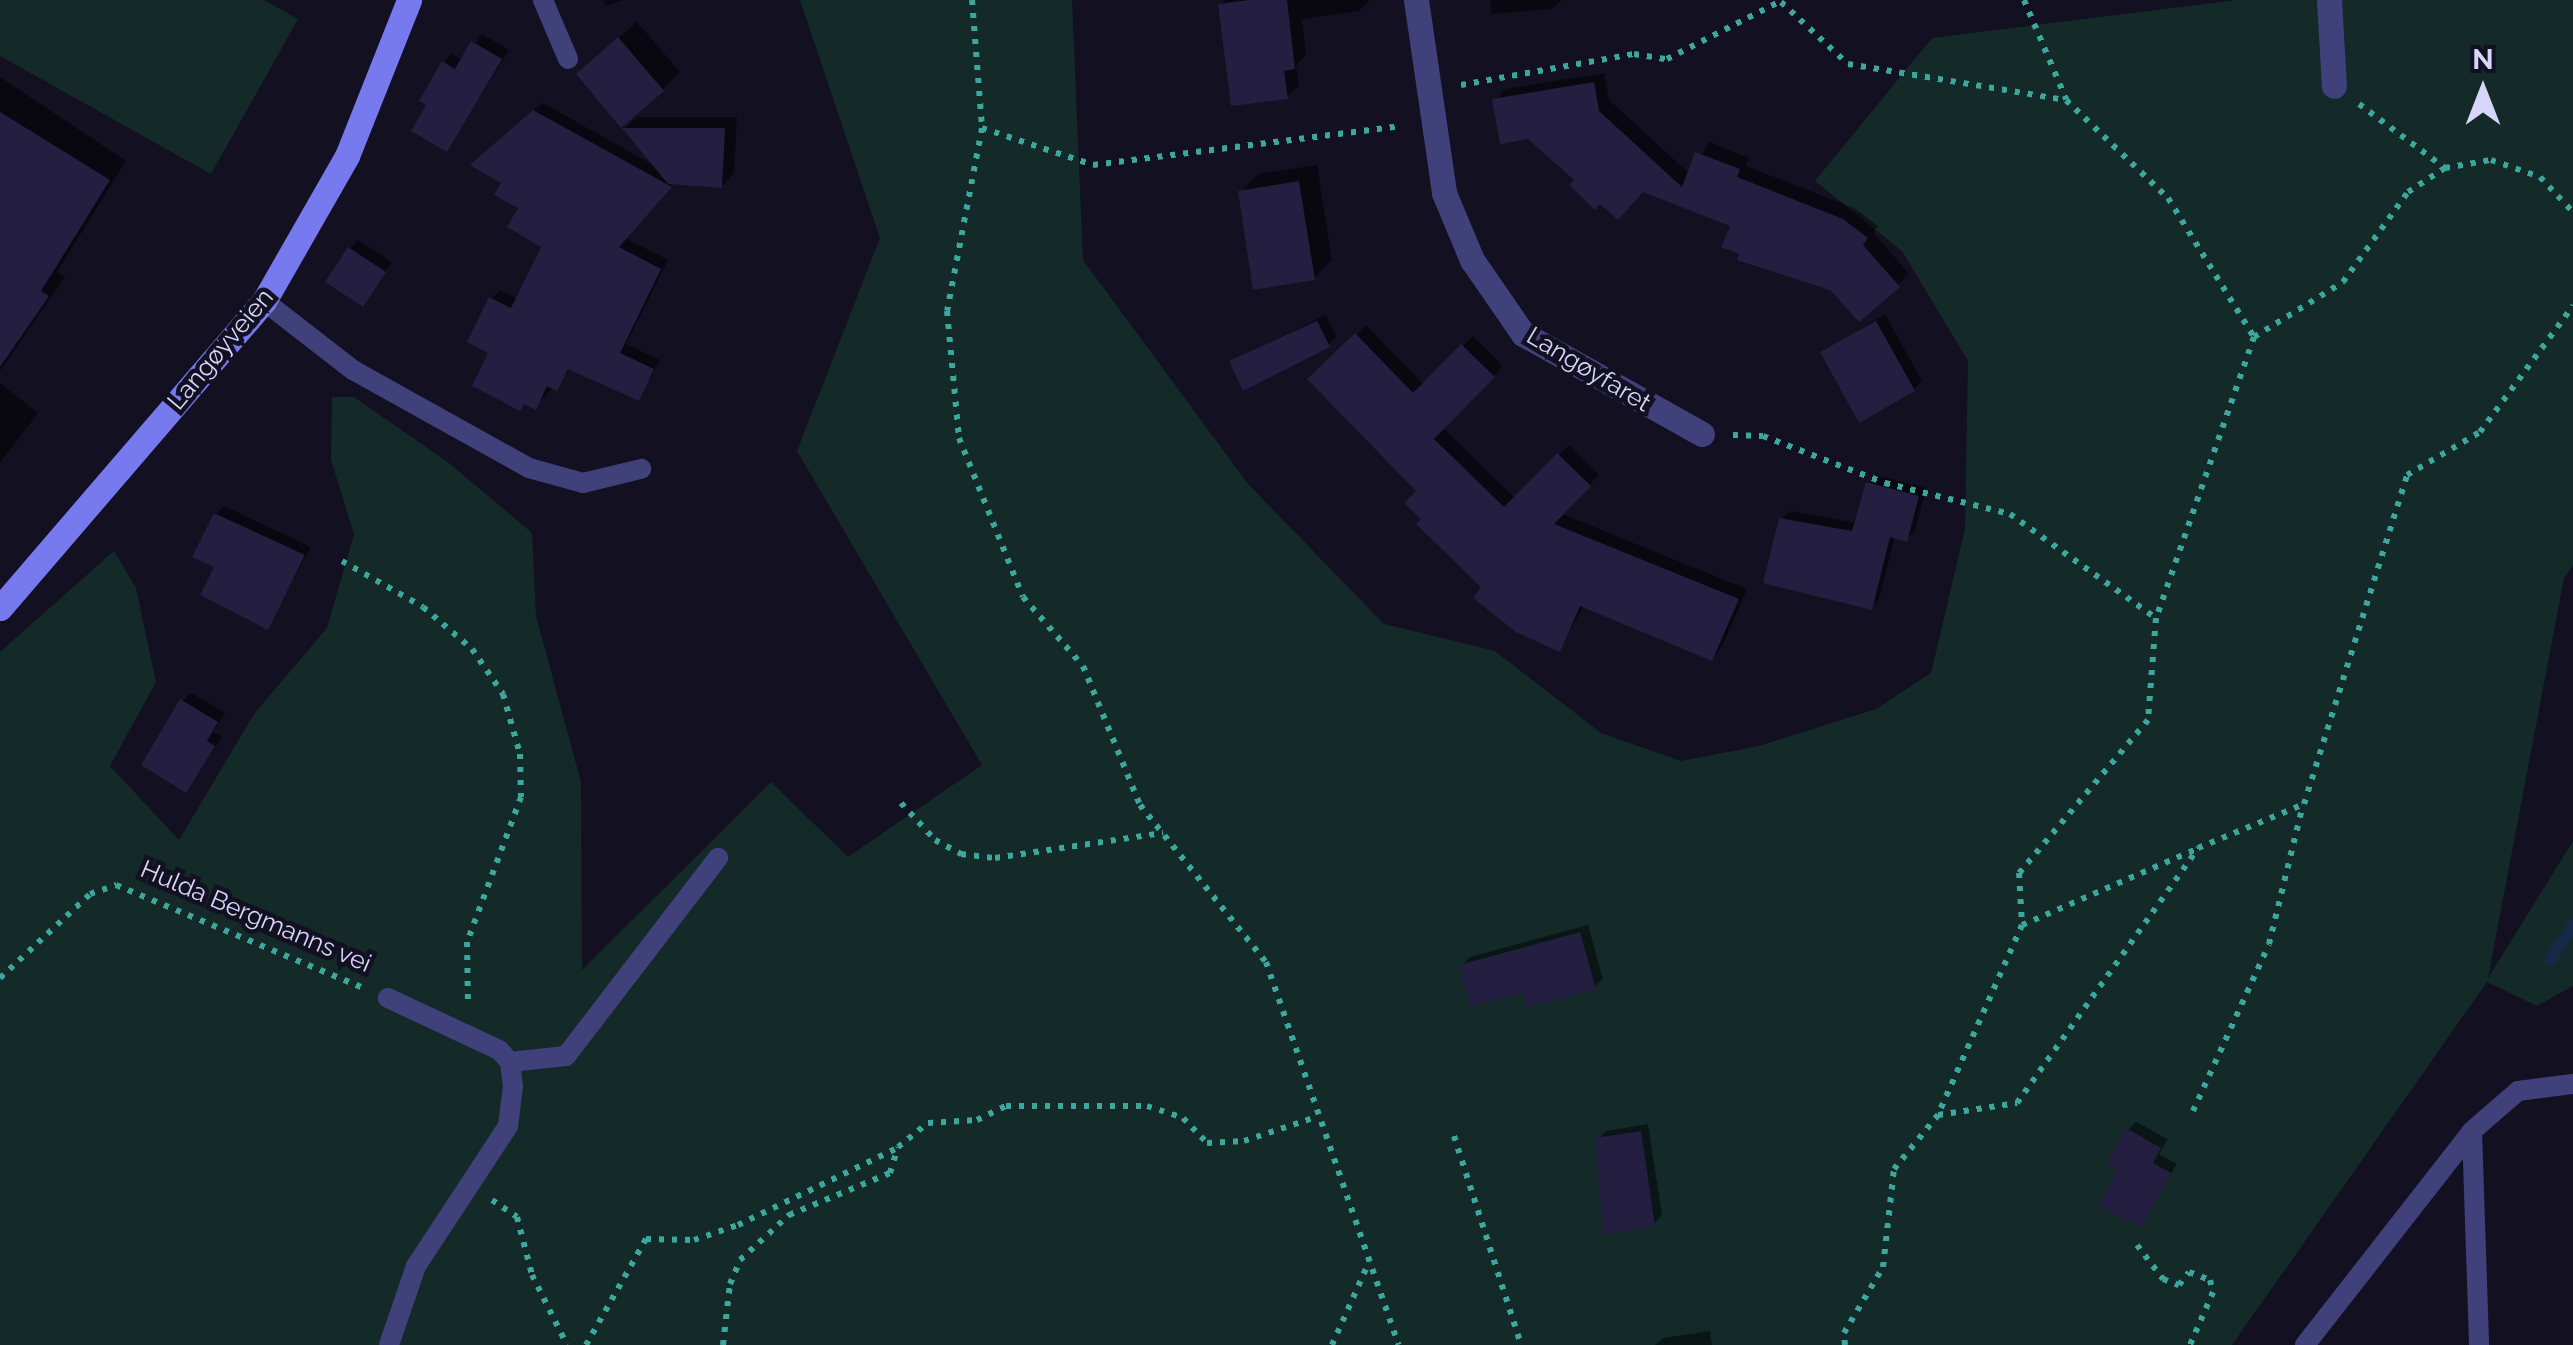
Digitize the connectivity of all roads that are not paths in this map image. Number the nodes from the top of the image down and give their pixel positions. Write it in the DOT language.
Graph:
graph roads {
  1 [pos="409,0"];
  2 [pos="543,0"];
  3 [pos="1416,0"];
  4 [pos="2328,0"];
  5 [pos="568,58"];
  6 [pos="2334,86"];
  7 [pos="264,301"];
  8 [pos="1702,434"];
  9 [pos="640,469"];
  10 [pos="0,608"];
  11 [pos="718,858"];
  12 [pos="388,998"];
  13 [pos="510,1062"];
  14 [pos="2573,1084"];
  15 [pos="2472,1130"];
  16 [pos="389,1345"];
  17 [pos="2305,1345"];
  18 [pos="2478,1345"];
  1 -- 7 [label="main road, Langøyveien"];
  2 -- 5 [label="lane"];
  3 -- 8 [label="street, Langøyfaret"];
  4 -- 6 [label="street"];
  7 -- 9 [label="lane"];
  7 -- 10 [label="main road, Langøyveien"];
  11 -- 13 [label="lane"];
  12 -- 13 [label="lane, Hulda Bergmanns vei"];
  13 -- 16 [label="lane"];
  14 -- 15 [label="lane"];
  15 -- 17 [label="lane"];
  15 -- 18 [label="lane"];
}
